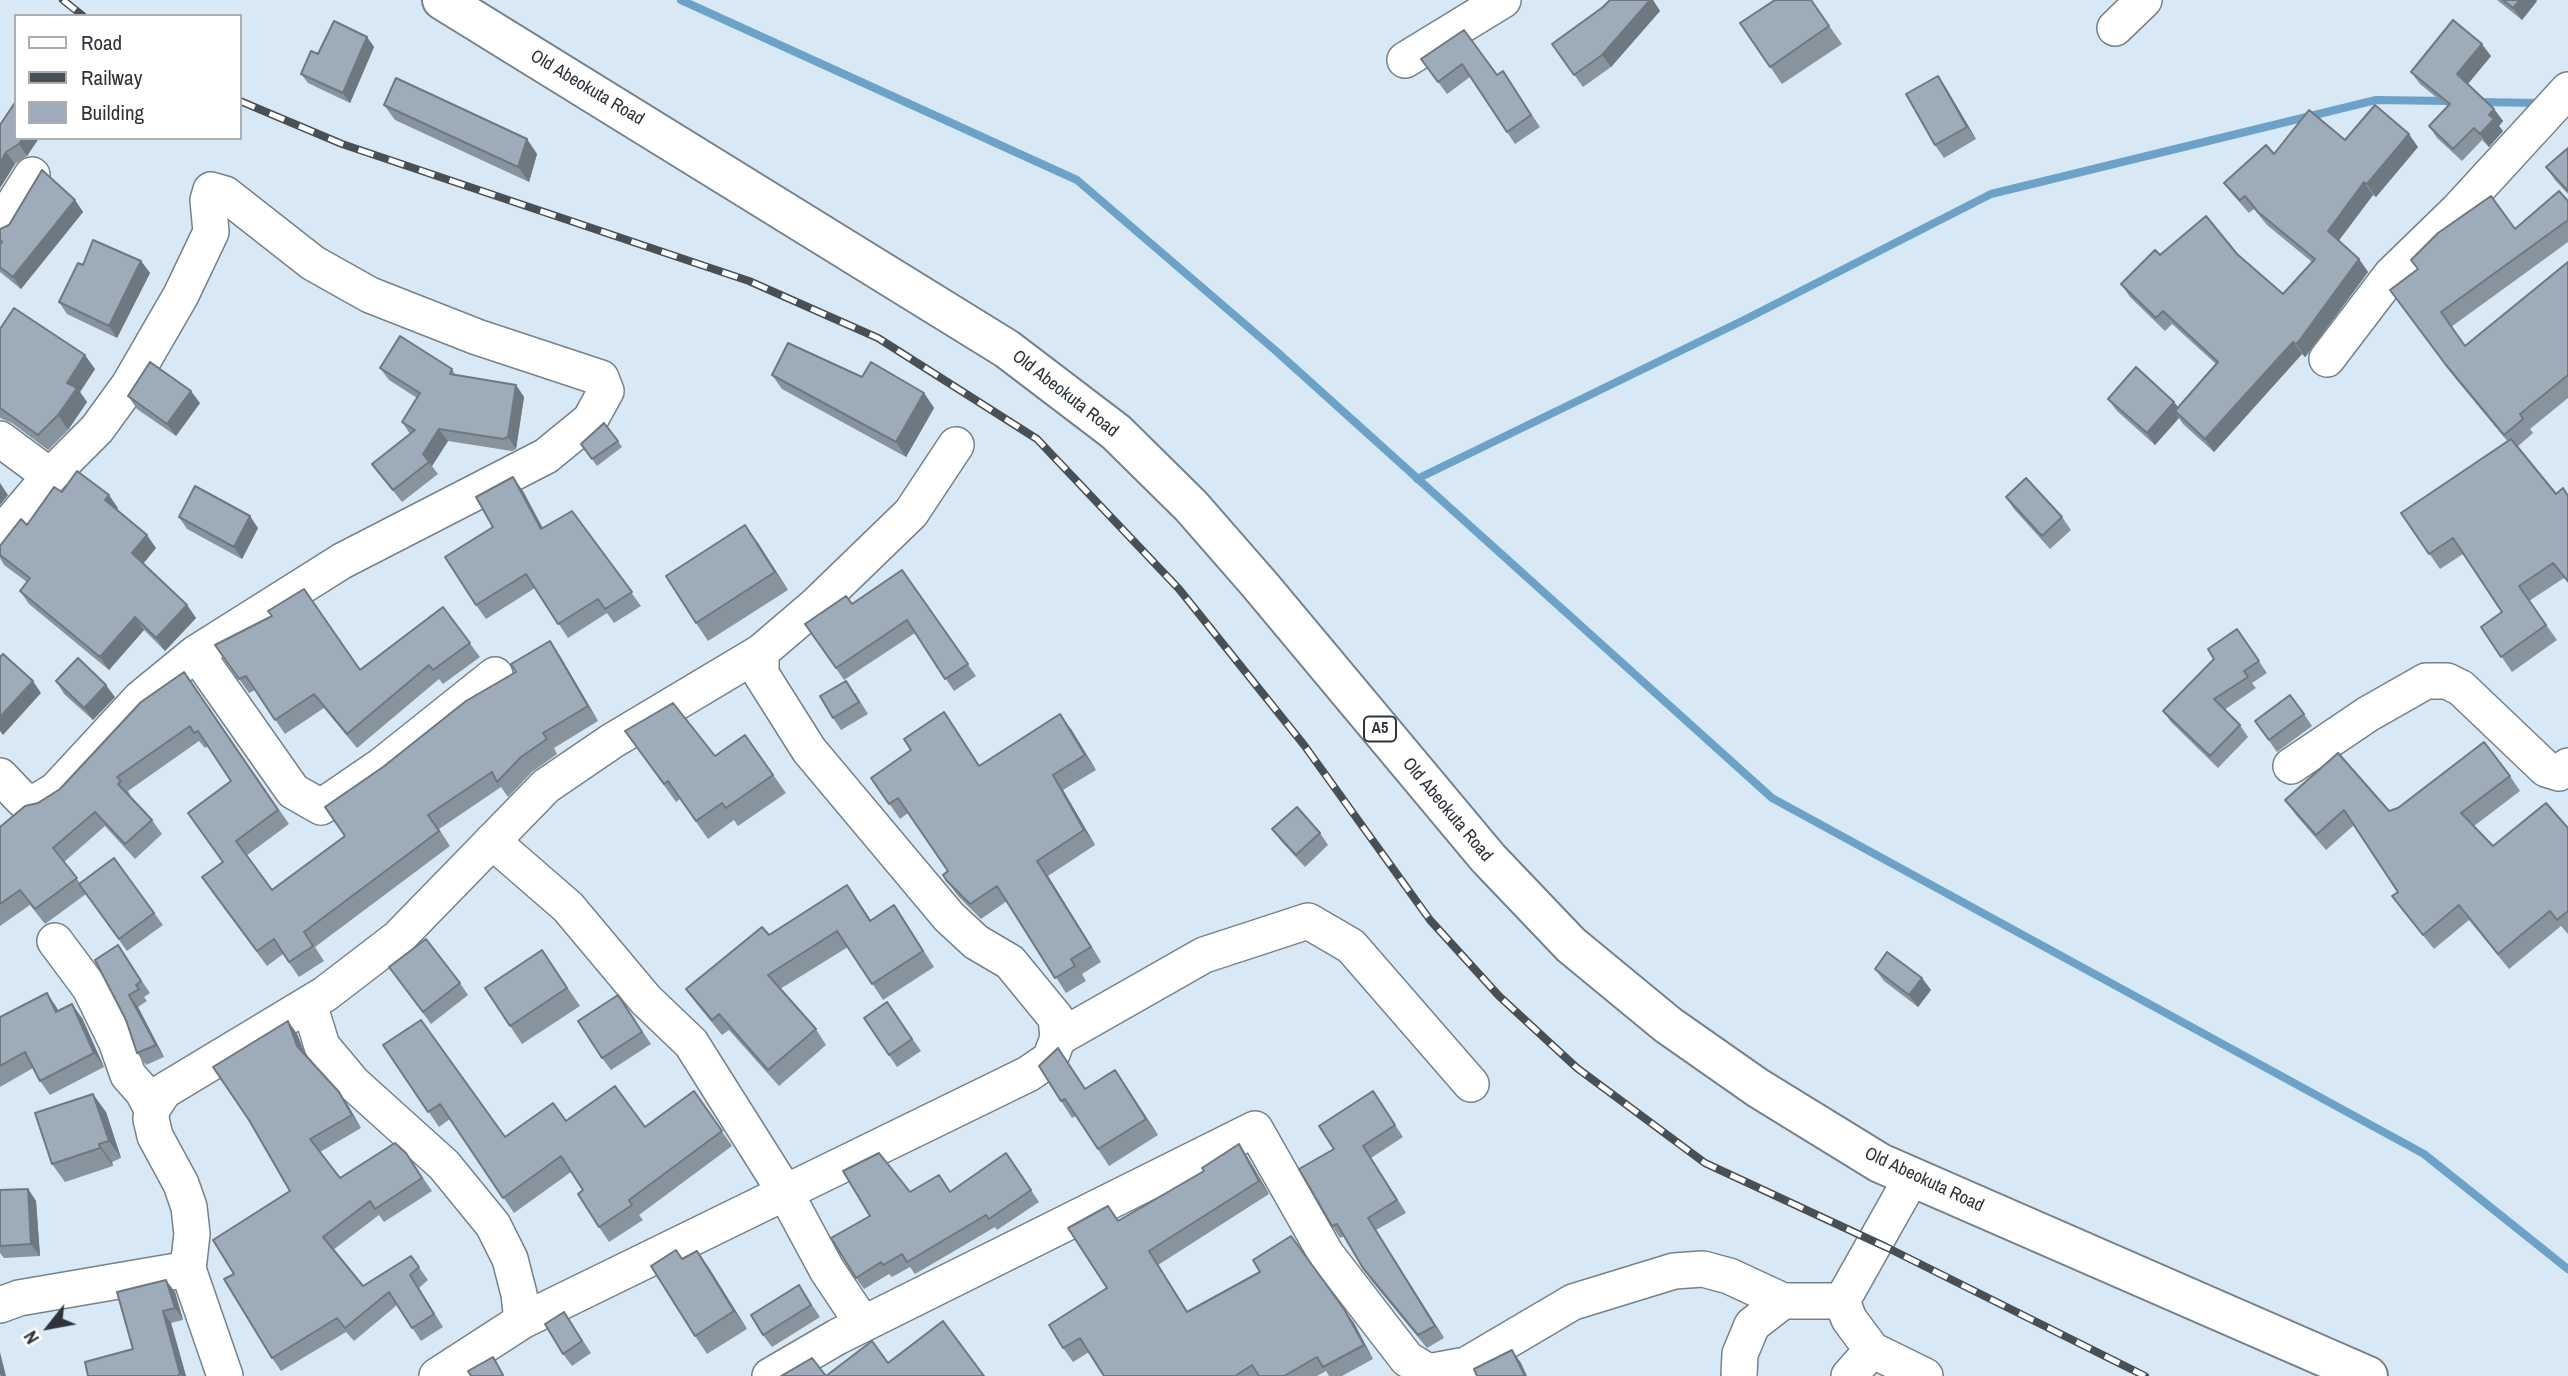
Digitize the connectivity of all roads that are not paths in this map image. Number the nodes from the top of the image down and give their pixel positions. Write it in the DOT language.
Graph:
graph roads {
  1 [pos="442,0"];
  2 [pos="1503,0"];
  3 [pos="2144,0"];
  4 [pos="2115,28"];
  5 [pos="1405,60"];
  6 [pos="2568,90"];
  7 [pos="32,175"];
  8 [pos="0,226"];
  9 [pos="2327,359"];
  10 [pos="0,439"];
  11 [pos="956,445"];
  12 [pos="50,476"];
  13 [pos="0,535"];
  14 [pos="196,653"];
  15 [pos="750,666"];
  16 [pos="495,675"];
  17 [pos="2291,766"];
  18 [pos="2568,766"];
  19 [pos="0,776"];
  20 [pos="492,841"];
  21 [pos="55,941"];
  22 [pos="309,1004"];
  23 [pos="1058,1038"];
  24 [pos="1471,1084"];
  25 [pos="153,1097"];
  26 [pos="1912,1177"];
  27 [pos="785,1192"];
  28 [pos="188,1269"];
  29 [pos="1783,1301"];
  30 [pos="1842,1301"];
  31 [pos="0,1305"];
  32 [pos="522,1321"];
  33 [pos="863,1324"];
  34 [pos="1872,1350"];
  35 [pos="1427,1375"];
  36 [pos="225,1376"];
  37 [pos="437,1376"];
  38 [pos="770,1376"];
  39 [pos="1740,1376"];
  40 [pos="1849,1376"];
  41 [pos="1925,1376"];
  42 [pos="2368,1376"];
  1 -- 26 [label="highway, Old Abeokuta Road / A5"];
  2 -- 5 [label="street"];
  3 -- 4 [label="street"];
  6 -- 9 [label="street"];
  7 -- 8 [label="street"];
  10 -- 12 [label="street"];
  11 -- 15 [label="street"];
  12 -- 13 [label="street"];
  12 -- 14 [label="street"];
  14 -- 16 [label="street"];
  14 -- 19 [label="street"];
  15 -- 20 [label="street"];
  15 -- 23 [label="street"];
  17 -- 18 [label="street"];
  20 -- 22 [label="street"];
  20 -- 27 [label="street"];
  21 -- 25 [label="street"];
  22 -- 25 [label="street"];
  22 -- 32 [label="street"];
  23 -- 24 [label="street"];
  23 -- 27 [label="street"];
  25 -- 28 [label="street"];
  26 -- 30 [label="street"];
  26 -- 42 [label="highway, Old Abeokuta Road / A5"];
  27 -- 32 [label="street"];
  27 -- 33 [label="street"];
  28 -- 31 [label="street"];
  28 -- 36 [label="street"];
  29 -- 30 [label="street"];
  29 -- 35 [label="street"];
  29 -- 39 [label="street"];
  30 -- 34 [label="street"];
  32 -- 37 [label="street"];
  33 -- 35 [label="street"];
  33 -- 38 [label="street"];
  34 -- 40 [label="street"];
  34 -- 41 [label="street"];
}
